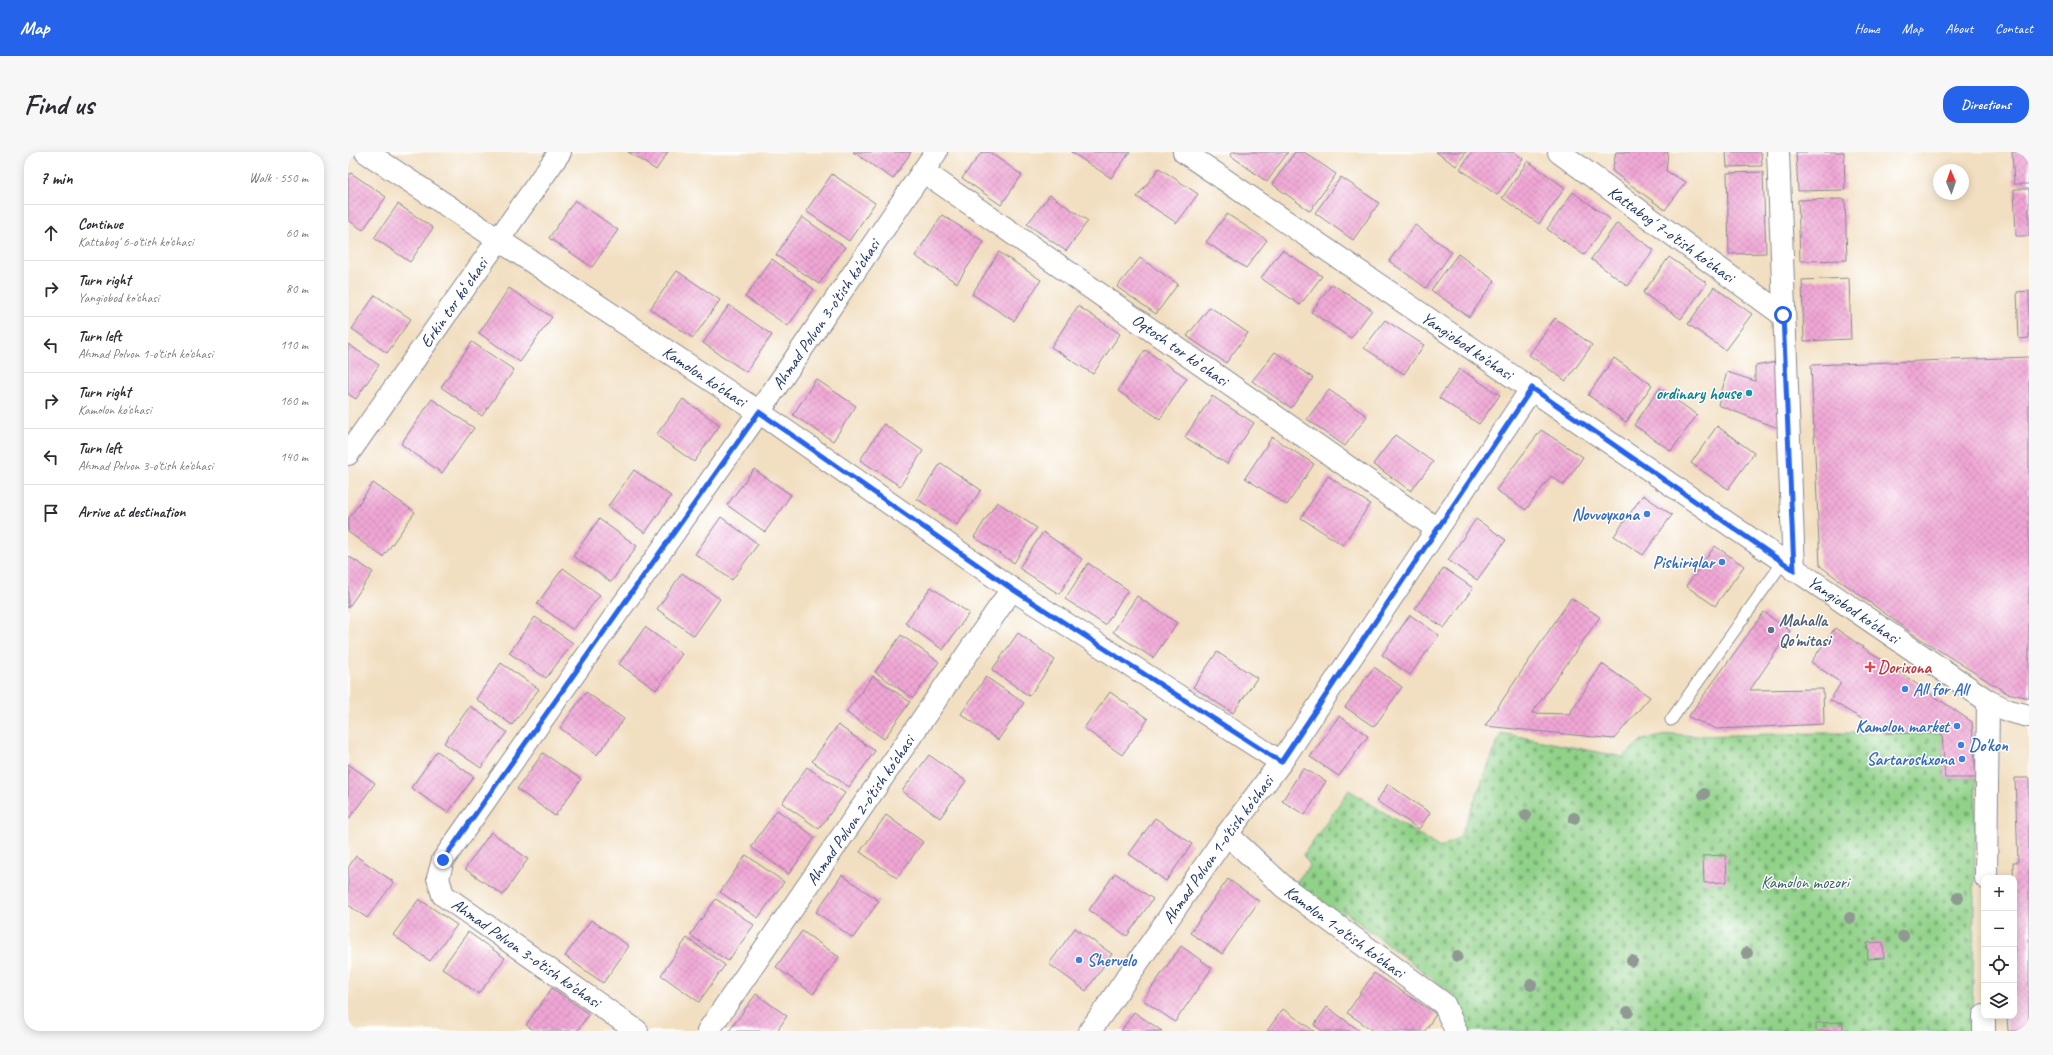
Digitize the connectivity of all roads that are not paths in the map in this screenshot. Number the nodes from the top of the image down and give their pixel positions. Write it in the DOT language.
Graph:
graph roads {
  1 [pos="366,152"];
  2 [pos="560,152"];
  3 [pos="936,152"];
  4 [pos="1184,152"];
  5 [pos="1559,152"];
  6 [pos="1778,152"];
  7 [pos="923,171"];
  8 [pos="498,241"];
  9 [pos="1783,315"];
  10 [pos="1532,388"];
  11 [pos="759,412"];
  12 [pos="348,454"];
  13 [pos="1437,529"];
  14 [pos="1788,566"];
  15 [pos="1012,589"];
  16 [pos="1988,701"];
  17 [pos="2029,716"];
  18 [pos="1671,720"];
  19 [pos="1281,762"];
  20 [pos="1227,834"];
  21 [pos="1986,875"];
  22 [pos="1984,1019"];
  23 [pos="638,1031"];
  24 [pos="708,1031"];
  25 [pos="1090,1031"];
  26 [pos="1456,1031"];
  27 [pos="1984,1031"];
  1 -- 8 [label="street, Kamolon ko'chasi"];
  2 -- 8 [label="street, Erkin tor koʻchasi"];
  3 -- 7 [label="street, Ahmad Polvon 3-o'tish ko'chasi"];
  4 -- 10 [label="street, Yangiobod ko'chasi"];
  5 -- 9 [label="street, Kattabog' 7-o'tish ko'chasi"];
  6 -- 9 [label="street"];
  7 -- 11 [label="street, Ahmad Polvon 3-o'tish ko'chasi"];
  7 -- 13 [label="street, Oqtosh tor koʻchasi"];
  8 -- 11 [label="street, Kamolon ko'chasi"];
  8 -- 12 [label="street, Erkin tor koʻchasi"];
  9 -- 14 [label="street"];
  10 -- 13 [label="street, Ahmad Polvon 1-o'tish ko'chasi"];
  10 -- 14 [label="street, Yangiobod ko'chasi"];
  11 -- 15 [label="street, Kamolon ko'chasi"];
  11 -- 23 [label="street, Ahmad Polvon 3-o'tish ko'chasi"];
  13 -- 19 [label="street, Ahmad Polvon 1-o'tish ko'chasi"];
  14 -- 16 [label="street, Yangiobod ko'chasi"];
  14 -- 18 [label="lane"];
  15 -- 19 [label="street, Kamolon ko'chasi"];
  15 -- 24 [label="street, Ahmad Polvon 2-o'tish ko'chasi"];
  16 -- 17 [label="street"];
  16 -- 21 [label="street"];
  19 -- 20 [label="street, Ahmad Polvon 1-o'tish ko'chasi"];
  20 -- 25 [label="street, Ahmad Polvon 1-o'tish ko'chasi"];
  20 -- 26 [label="street, Kamolon 1-o'tish ko'chasi"];
  22 -- 27 [label="street"];
}
